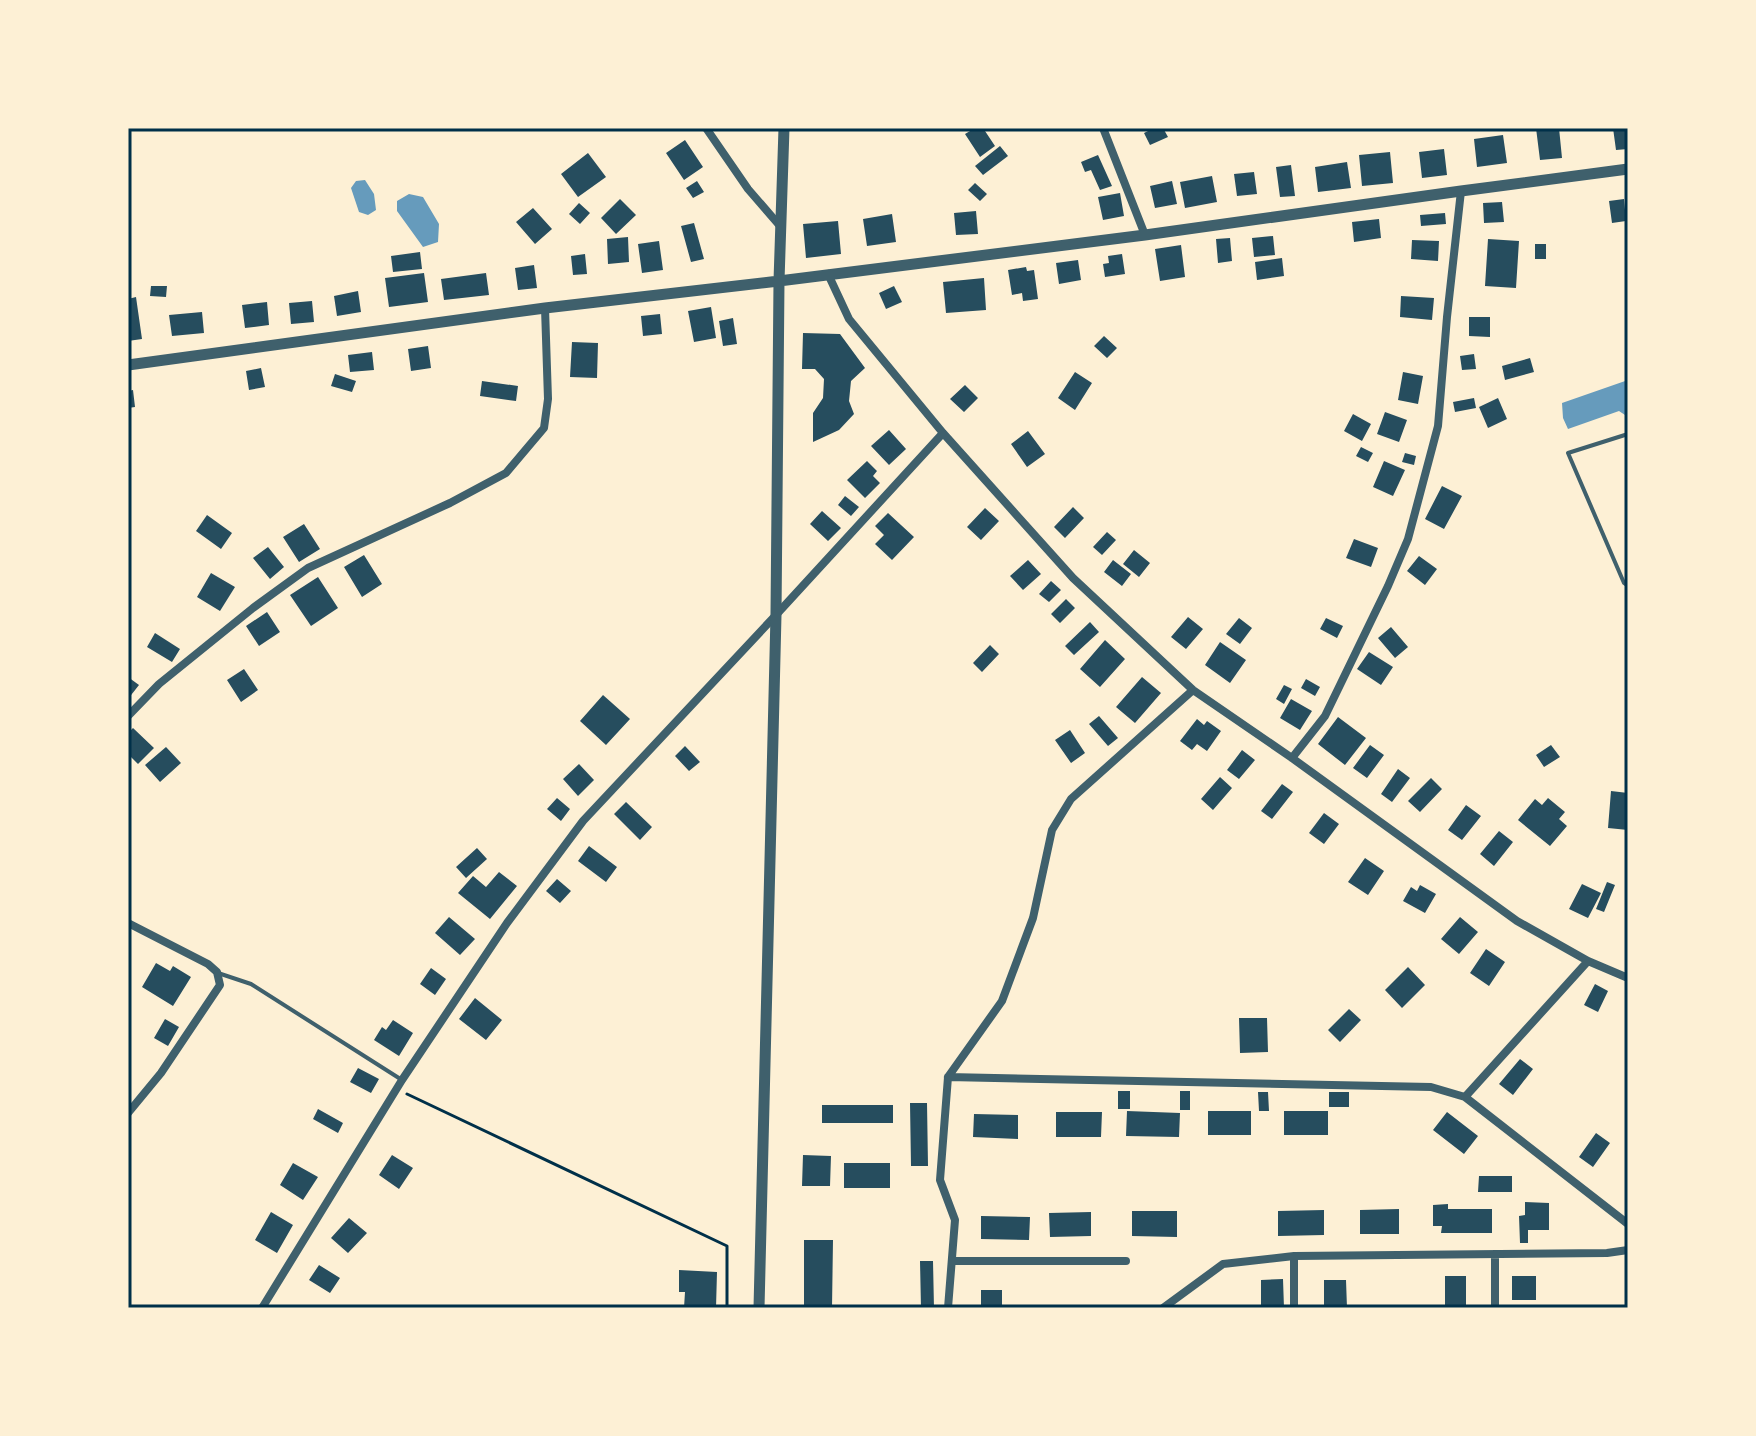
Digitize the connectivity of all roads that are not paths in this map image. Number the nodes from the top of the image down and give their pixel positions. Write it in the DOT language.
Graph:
graph roads {
  1 [pos="706,128"];
  2 [pos="784,128"];
  3 [pos="1103,128"];
  4 [pos="1628,169"];
  5 [pos="1461,191"];
  6 [pos="781,227"];
  7 [pos="1145,235"];
  8 [pos="828,274"];
  9 [pos="779,281"];
  10 [pos="545,308"];
  11 [pos="128,365"];
  12 [pos="943,433"];
  13 [pos="1628,434"];
  14 [pos="1628,586"];
  15 [pos="776,615"];
  16 [pos="1193,690"];
  17 [pos="128,716"];
  18 [pos="1292,758"];
  19 [pos="128,923"];
  20 [pos="1588,961"];
  21 [pos="217,972"];
  22 [pos="1628,978"];
  23 [pos="948,1077"];
  24 [pos="402,1080"];
  25 [pos="1465,1097"];
  26 [pos="128,1113"];
  27 [pos="1628,1224"];
  28 [pos="1628,1250"];
  29 [pos="1495,1254"];
  30 [pos="1294,1256"];
  31 [pos="953,1261"];
  32 [pos="1126,1261"];
  33 [pos="262,1308"];
  34 [pos="759,1308"];
  35 [pos="948,1308"];
  36 [pos="1163,1308"];
  37 [pos="1294,1308"];
  38 [pos="1495,1308"];
  1 -- 6 [label="street"];
  2 -- 6 [label="street"];
  3 -- 7 [label="street"];
  4 -- 5 [label="street"];
  5 -- 7 [label="street"];
  5 -- 18 [label="street"];
  6 -- 9 [label="street"];
  7 -- 8 [label="street"];
  8 -- 9 [label="street"];
  8 -- 12 [label="street"];
  9 -- 10 [label="street"];
  9 -- 15 [label="street"];
  10 -- 11 [label="street"];
  10 -- 17 [label="street"];
  12 -- 15 [label="street"];
  12 -- 16 [label="street"];
  13 -- 14 [label="lane"];
  15 -- 24 [label="street"];
  15 -- 34 [label="street"];
  16 -- 18 [label="street"];
  16 -- 23 [label="street"];
  18 -- 20 [label="street"];
  19 -- 21 [label="street"];
  20 -- 22 [label="street"];
  20 -- 25 [label="street"];
  21 -- 24 [label="lane"];
  21 -- 26 [label="street"];
  23 -- 25 [label="street"];
  23 -- 31 [label="street"];
  24 -- 33 [label="street"];
  25 -- 27 [label="street"];
  28 -- 29 [label="street"];
  29 -- 30 [label="street"];
  29 -- 38 [label="street"];
  30 -- 36 [label="street"];
  30 -- 37 [label="street"];
  31 -- 32 [label="street"];
  31 -- 35 [label="street"];
}
